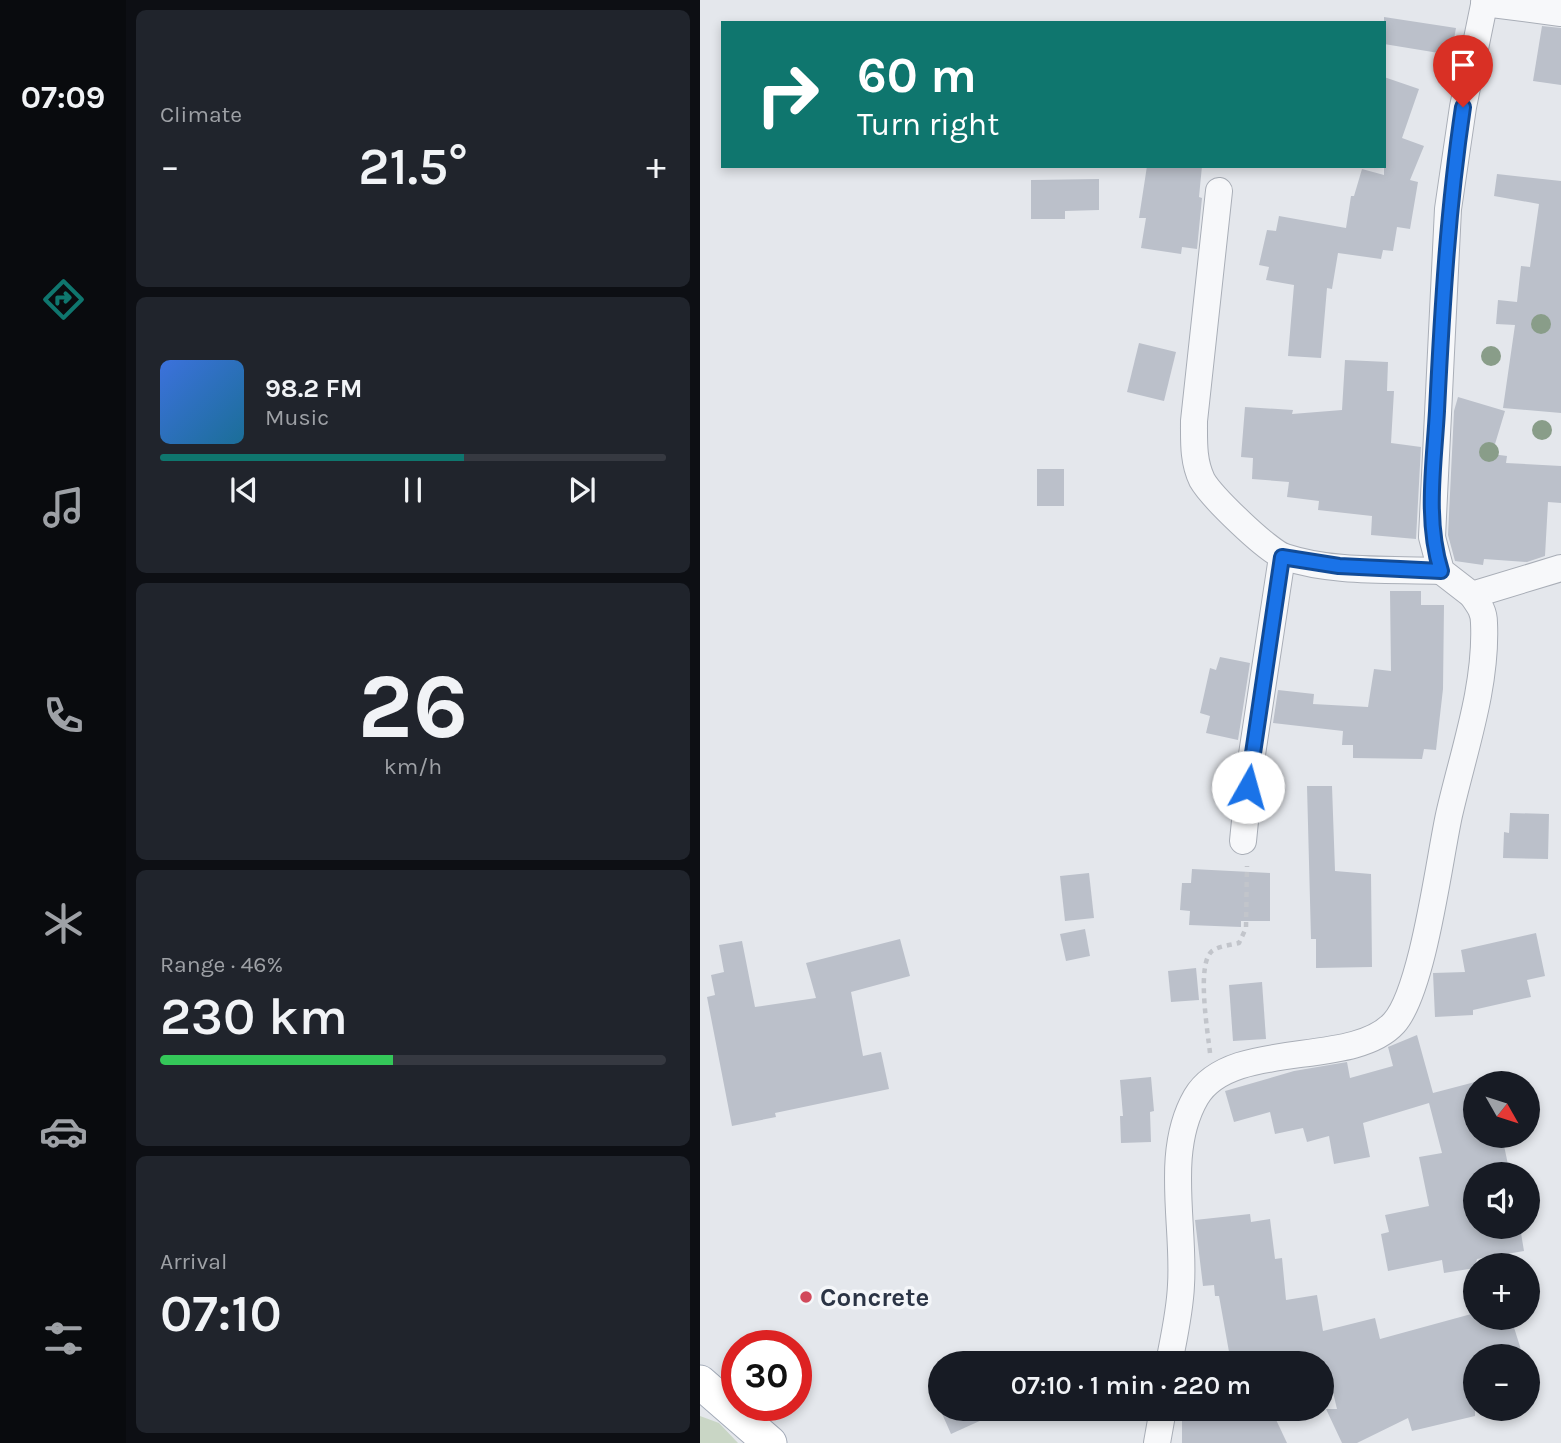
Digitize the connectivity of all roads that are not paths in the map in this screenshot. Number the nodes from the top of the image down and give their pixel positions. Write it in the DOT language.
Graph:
graph roads {
  1 [pos="1485,1"];
  2 [pos="1561,13"];
  3 [pos="1219,191"];
  4 [pos="1282,557"];
  5 [pos="1561,568"];
  6 [pos="1441,571"];
  7 [pos="1472,595"];
  8 [pos="1243,841"];
  9 [pos="1172,1351"];
  10 [pos="700,1382"];
  11 [pos="1161,1421"];
  12 [pos="770,1443"];
  13 [pos="1157,1443"];
  1 -- 2 [label="street"];
  1 -- 6 [label="street"];
  3 -- 4 [label="street"];
  4 -- 6 [label="street"];
  4 -- 8 [label="street"];
  5 -- 7 [label="street"];
  6 -- 7 [label="street"];
  7 -- 9 [label="street"];
  10 -- 12 [label="main road"];
  11 -- 13 [label="street"];
}
